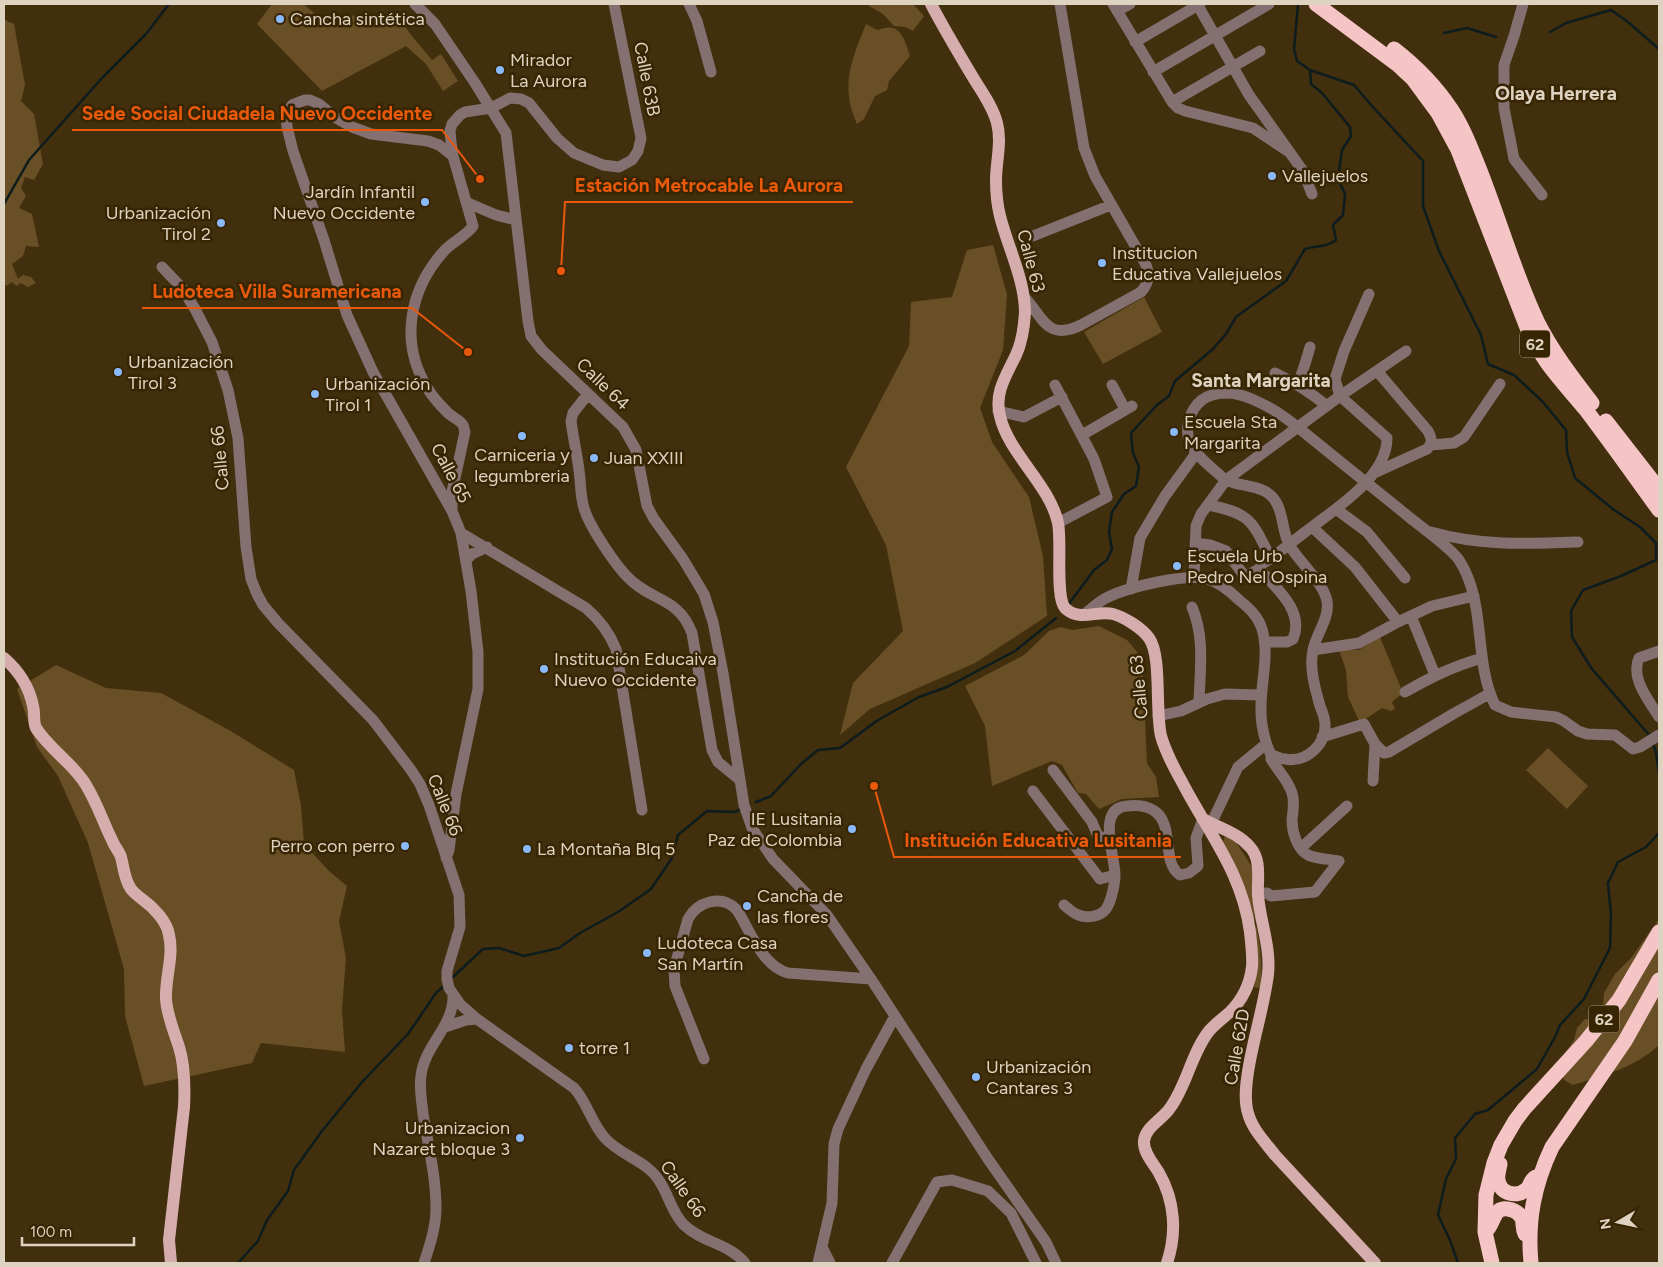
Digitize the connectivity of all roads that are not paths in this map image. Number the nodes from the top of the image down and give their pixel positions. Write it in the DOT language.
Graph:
graph roads {
  1 [pos="415,4"];
  2 [pos="614,4"];
  3 [pos="689,4"];
  4 [pos="931,4"];
  5 [pos="1060,4"];
  6 [pos="1130,4"];
  7 [pos="1198,4"];
  8 [pos="1269,4"];
  9 [pos="1316,4"];
  10 [pos="1523,4"];
  11 [pos="1115,8"];
  12 [pos="1333,9"];
  13 [pos="1216,36"];
  14 [pos="1136,42"];
  15 [pos="1260,51"];
  16 [pos="1234,66"];
  17 [pos="711,72"];
  18 [pos="1153,72"];
  19 [pos="1172,102"];
  20 [pos="491,108"];
  21 [pos="450,131"];
  22 [pos="428,141"];
  23 [pos="1289,152"];
  24 [pos="454,156"];
  25 [pos="1312,194"];
  26 [pos="1542,195"];
  27 [pos="468,203"];
  28 [pos="1111,205"];
  29 [pos="516,220"];
  30 [pos="1033,236"];
  31 [pos="162,267"];
  32 [pos="1368,294"];
  33 [pos="1024,297"];
  34 [pos="1310,347"];
  35 [pos="1406,351"];
  36 [pos="1377,371"];
  37 [pos="1275,373"];
  38 [pos="1112,384"];
  39 [pos="1298,384"];
  40 [pos="1500,384"];
  41 [pos="1055,385"];
  42 [pos="588,394"];
  43 [pos="1340,396"];
  44 [pos="1062,398"];
  45 [pos="1327,406"];
  46 [pos="998,411"];
  47 [pos="1298,427"];
  48 [pos="1082,436"];
  49 [pos="1431,445"];
  50 [pos="1196,452"];
  51 [pos="1369,478"];
  52 [pos="1226,480"];
  53 [pos="1659,489"];
  54 [pos="1209,505"];
  55 [pos="1336,509"];
  56 [pos="1659,510"];
  57 [pos="452,511"];
  58 [pos="1058,523"];
  59 [pos="1312,527"];
  60 [pos="1426,531"];
  61 [pos="461,532"];
  62 [pos="1578,542"];
  63 [pos="1195,543"];
  64 [pos="1289,545"];
  65 [pos="486,547"];
  66 [pos="1271,559"];
  67 [pos="466,560"];
  68 [pos="1259,569"];
  69 [pos="1194,576"];
  70 [pos="1405,578"];
  71 [pos="1131,589"];
  72 [pos="1474,596"];
  73 [pos="1192,607"];
  74 [pos="1084,615"];
  75 [pos="1411,616"];
  76 [pos="1398,622"];
  77 [pos="1265,642"];
  78 [pos="1313,650"];
  79 [pos="1659,651"];
  80 [pos="4,658"];
  81 [pos="1482,658"];
  82 [pos="1435,675"];
  83 [pos="1406,692"];
  84 [pos="1490,694"];
  85 [pos="1261,696"];
  86 [pos="1199,702"];
  87 [pos="1158,716"];
  88 [pos="1659,717"];
  89 [pos="1659,735"];
  90 [pos="1322,738"];
  91 [pos="1375,744"];
  92 [pos="1269,749"];
  93 [pos="1054,770"];
  94 [pos="740,780"];
  95 [pos="1373,781"];
  96 [pos="1033,791"];
  97 [pos="1347,806"];
  98 [pos="642,810"];
  99 [pos="1207,822"];
  100 [pos="1110,838"];
  101 [pos="1301,848"];
  102 [pos="446,858"];
  103 [pos="1115,875"];
  104 [pos="1258,894"];
  105 [pos="1064,905"];
  106 [pos="1659,932"];
  107 [pos="871,979"];
  108 [pos="1659,980"];
  109 [pos="454,997"];
  110 [pos="894,1016"];
  111 [pos="477,1019"];
  112 [pos="445,1027"];
  113 [pos="704,1059"];
  114 [pos="1501,1145"];
  115 [pos="1540,1174"];
  116 [pos="1485,1232"];
  117 [pos="1529,1239"];
  118 [pos="822,1247"];
  119 [pos="171,1263"];
  120 [pos="424,1263"];
  121 [pos="745,1263"];
  122 [pos="818,1263"];
  123 [pos="830,1263"];
  124 [pos="892,1263"];
  125 [pos="1036,1263"];
  126 [pos="1056,1263"];
  127 [pos="1167,1263"];
  128 [pos="1376,1263"];
  129 [pos="1492,1263"];
  130 [pos="1531,1263"];
  1 -- 20 [label="street, Calle 64"];
  2 -- 20 [label="street, Calle 63B"];
  3 -- 17 [label="street"];
  4 -- 33 [label="main road, Calle 63"];
  5 -- 28 [label="street"];
  6 -- 11 [label="street"];
  7 -- 13 [label="street"];
  7 -- 14 [label="street"];
  8 -- 13 [label="street"];
  9 -- 12 [label="highway, 62"];
  10 -- 26 [label="street"];
  11 -- 14 [label="street"];
  12 -- 53 [label="highway, 62"];
  12 -- 56 [label="highway, 62"];
  13 -- 16 [label="street"];
  13 -- 18 [label="street"];
  14 -- 18 [label="street"];
  15 -- 16 [label="street"];
  16 -- 19 [label="street"];
  16 -- 23 [label="street"];
  18 -- 19 [label="street"];
  19 -- 23 [label="street"];
  20 -- 21 [label="street"];
  20 -- 29 [label="street, Calle 64"];
  21 -- 22 [label="street"];
  21 -- 24 [label="street"];
  22 -- 24 [label="street"];
  22 -- 57 [label="street, Calle 65"];
  23 -- 25 [label="street"];
  24 -- 27 [label="street"];
  27 -- 29 [label="street"];
  27 -- 57 [label="street"];
  28 -- 30 [label="street"];
  28 -- 33 [label="street"];
  29 -- 42 [label="street, Calle 64"];
  31 -- 102 [label="street, Calle 66"];
  32 -- 43 [label="street"];
  33 -- 46 [label="main road, Calle 63"];
  34 -- 39 [label="street"];
  35 -- 36 [label="street"];
  36 -- 43 [label="street"];
  36 -- 49 [label="street"];
  37 -- 39 [label="street"];
  38 -- 48 [label="street"];
  39 -- 45 [label="street"];
  40 -- 49 [label="street"];
  41 -- 44 [label="street"];
  42 -- 94 [label="street, Calle 64"];
  42 -- 94 [label="street"];
  43 -- 45 [label="street"];
  43 -- 51 [label="street"];
  44 -- 46 [label="street"];
  44 -- 48 [label="street"];
  45 -- 47 [label="street"];
  46 -- 58 [label="main road, Calle 63"];
  47 -- 50 [label="street"];
  47 -- 51 [label="street"];
  47 -- 52 [label="street"];
  48 -- 58 [label="street"];
  49 -- 51 [label="street"];
  50 -- 52 [label="street"];
  50 -- 71 [label="street"];
  51 -- 55 [label="street"];
  51 -- 60 [label="street"];
  52 -- 54 [label="street"];
  52 -- 64 [label="street"];
  54 -- 63 [label="street"];
  54 -- 66 [label="street"];
  55 -- 59 [label="street"];
  55 -- 70 [label="street"];
  57 -- 61 [label="street, Calle 65"];
  58 -- 74 [label="main road, Calle 63"];
  59 -- 64 [label="street"];
  59 -- 76 [label="street"];
  60 -- 62 [label="street"];
  60 -- 72 [label="street"];
  61 -- 65 [label="street"];
  61 -- 67 [label="street, Calle 65"];
  63 -- 68 [label="street"];
  63 -- 69 [label="street"];
  64 -- 66 [label="street"];
  64 -- 78 [label="street"];
  65 -- 67 [label="street"];
  65 -- 98 [label="street"];
  66 -- 68 [label="street"];
  67 -- 102 [label="street, Calle 65"];
  68 -- 77 [label="street"];
  69 -- 71 [label="street"];
  69 -- 77 [label="street"];
  71 -- 74 [label="street"];
  72 -- 75 [label="street"];
  72 -- 81 [label="street"];
  73 -- 86 [label="street"];
  74 -- 87 [label="main road, Calle 63"];
  75 -- 76 [label="street"];
  75 -- 82 [label="street"];
  76 -- 78 [label="street"];
  77 -- 85 [label="street"];
  78 -- 90 [label="street"];
  79 -- 88 [label="street"];
  80 -- 119 [label="main road"];
  81 -- 82 [label="street"];
  81 -- 84 [label="street"];
  82 -- 83 [label="street"];
  84 -- 89 [label="street"];
  84 -- 91 [label="street"];
  85 -- 86 [label="street"];
  85 -- 92 [label="street"];
  86 -- 87 [label="street"];
  87 -- 99 [label="main road, Calle 63"];
  90 -- 91 [label="street"];
  90 -- 92 [label="street"];
  91 -- 95 [label="street"];
  92 -- 99 [label="street"];
  92 -- 101 [label="street"];
  93 -- 100 [label="street"];
  94 -- 107 [label="street, Calle 64"];
  96 -- 103 [label="street"];
  97 -- 101 [label="street"];
  99 -- 100 [label="street"];
  99 -- 104 [label="main road, Calle 62D"];
  99 -- 127 [label="main road, Calle 63"];
  100 -- 103 [label="street"];
  101 -- 104 [label="street"];
  102 -- 109 [label="street, Calle 66"];
  103 -- 105 [label="street"];
  104 -- 128 [label="main road, Calle 62D"];
  106 -- 114 [label="highway, 62"];
  107 -- 110 [label="street, Calle 64"];
  107 -- 113 [label="street"];
  108 -- 115 [label="highway, 62"];
  109 -- 111 [label="street, Calle 66"];
  109 -- 112 [label="street"];
  110 -- 118 [label="street"];
  110 -- 126 [label="street, Calle 64"];
  111 -- 112 [label="street"];
  111 -- 121 [label="street, Calle 66"];
  112 -- 120 [label="street"];
  114 -- 115 [label="highway"];
  114 -- 116 [label="highway, 62"];
  115 -- 117 [label="highway, 62"];
  116 -- 117 [label="highway"];
  116 -- 129 [label="highway, 62"];
  117 -- 130 [label="highway, 62"];
  118 -- 122 [label="street"];
  118 -- 123 [label="street"];
  124 -- 125 [label="street"];
}
